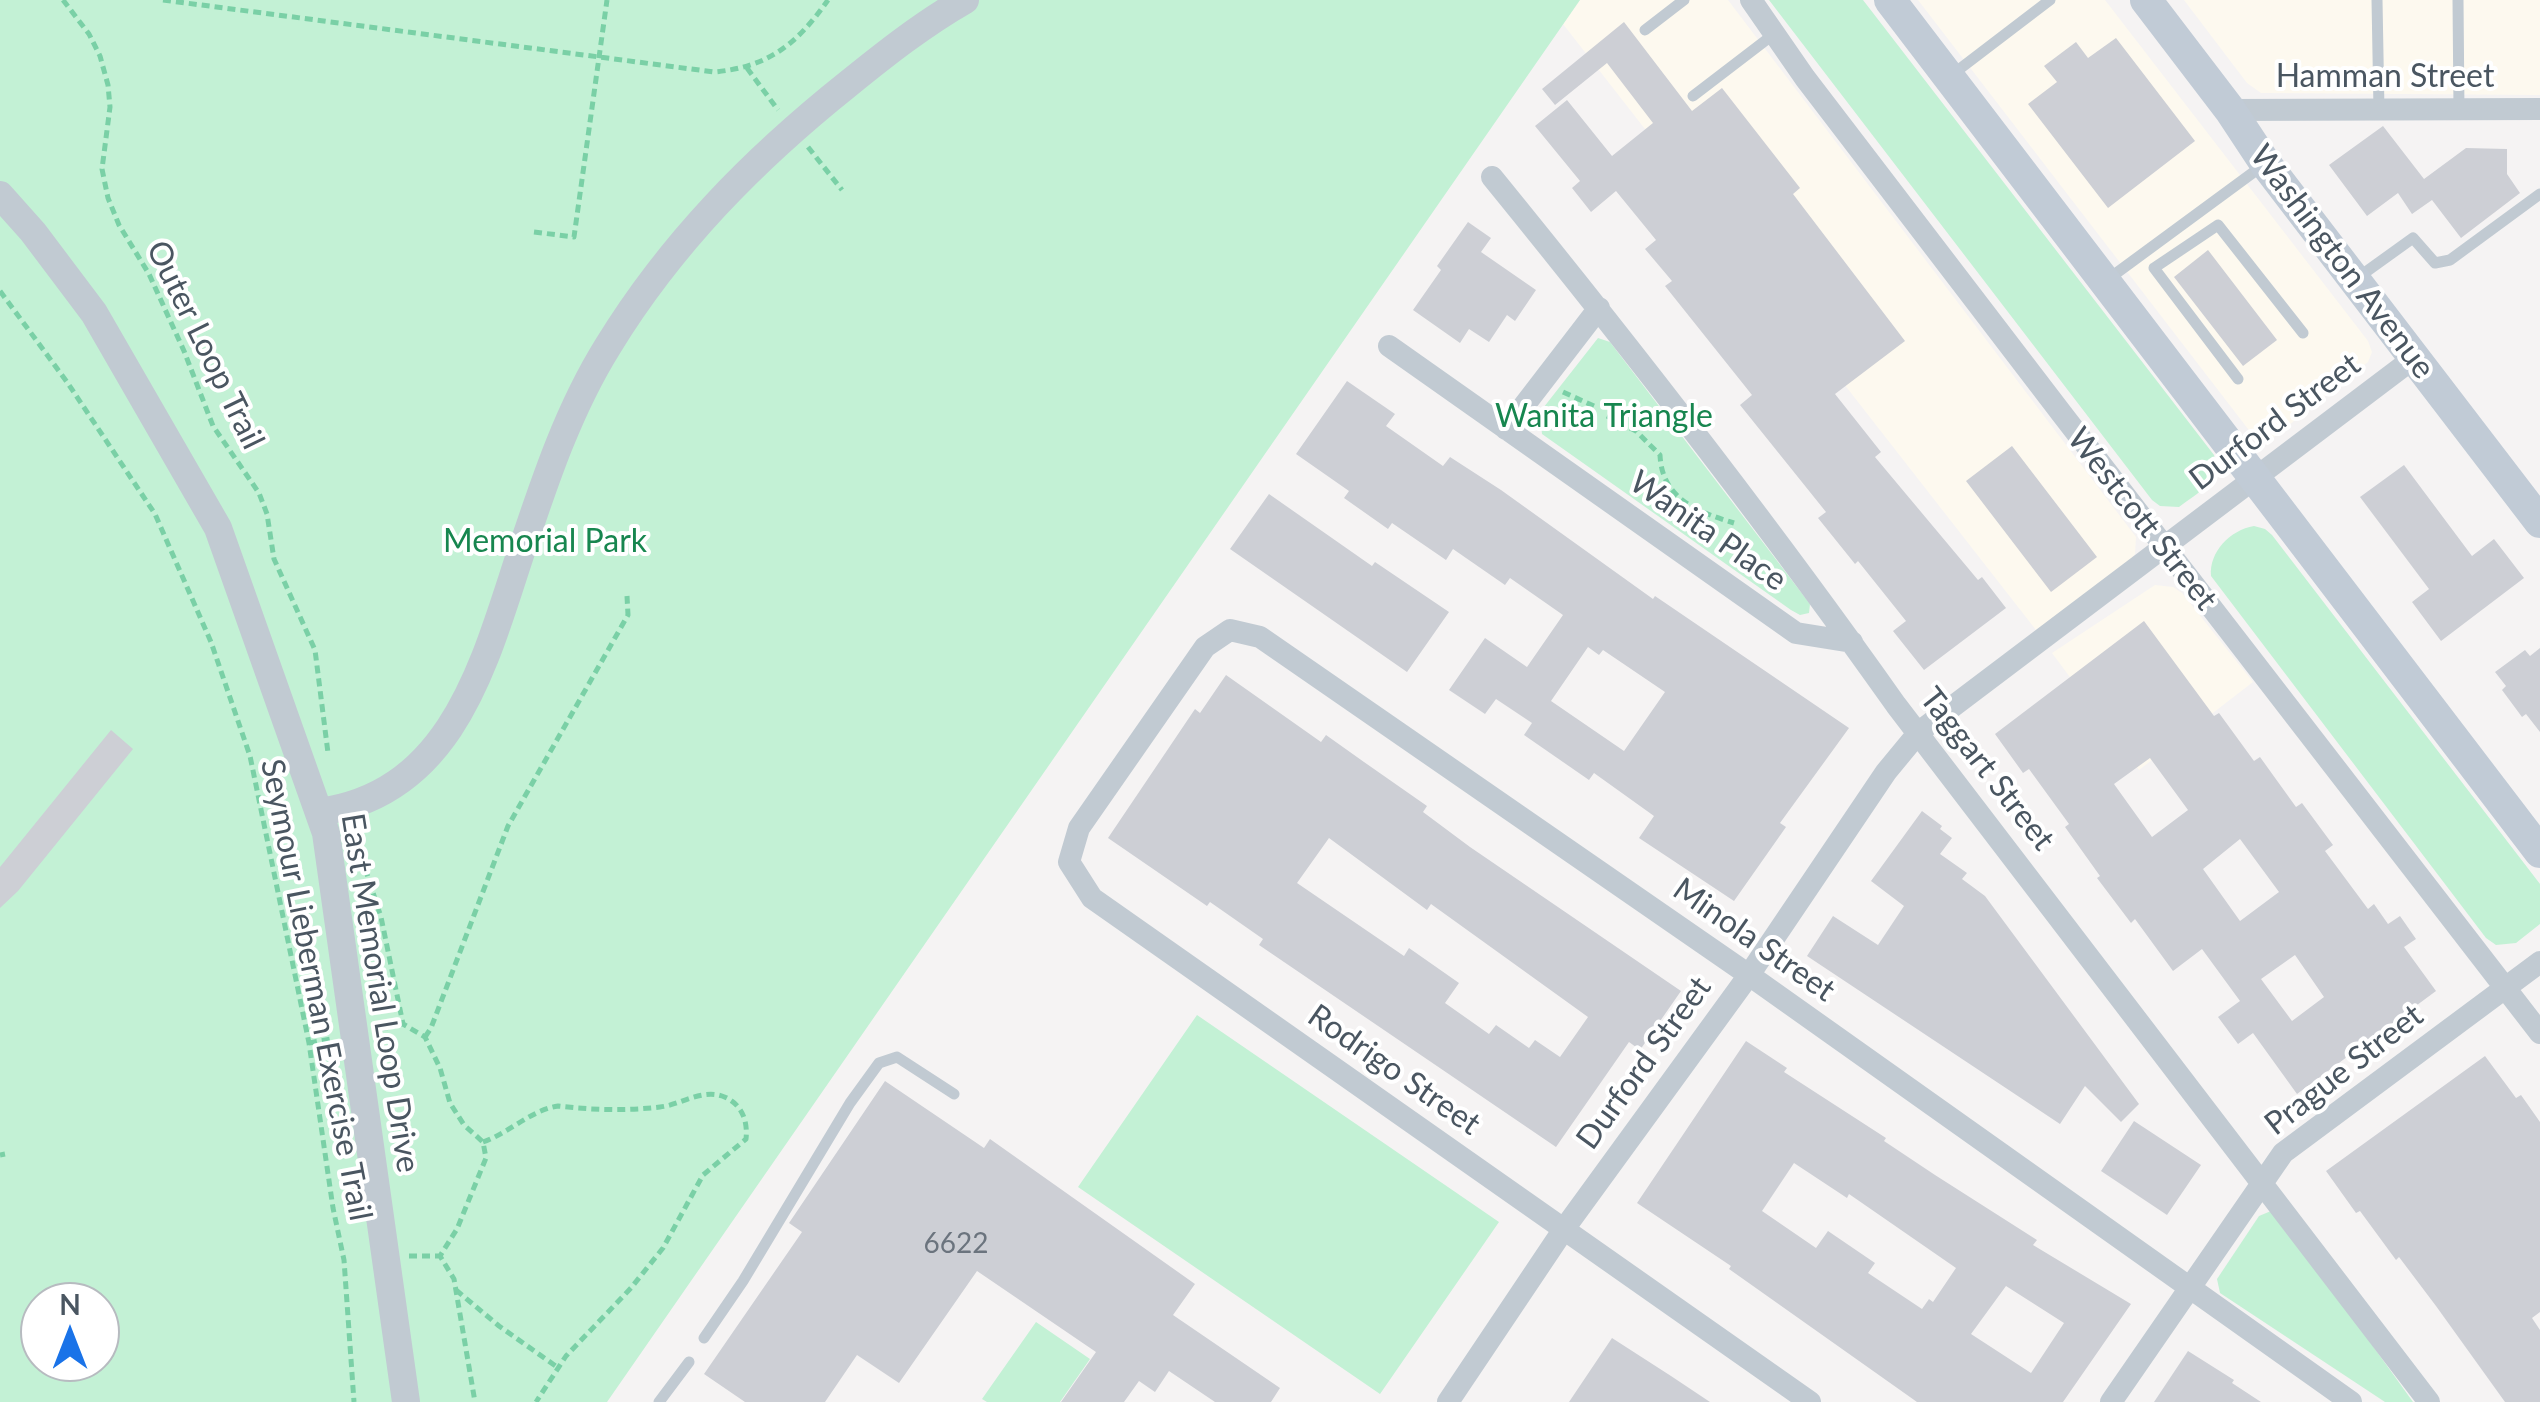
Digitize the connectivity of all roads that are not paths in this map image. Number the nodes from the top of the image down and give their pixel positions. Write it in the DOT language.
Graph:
graph roads {
  1 [pos="964,0"];
  2 [pos="1684,0"];
  3 [pos="1750,0"];
  4 [pos="1890,0"];
  5 [pos="2050,0"];
  6 [pos="2146,0"];
  7 [pos="2376,0"];
  8 [pos="2458,0"];
  9 [pos="1645,30"];
  10 [pos="1774,34"];
  11 [pos="1949,77"];
  12 [pos="1692,96"];
  13 [pos="2540,109"];
  14 [pos="2230,110"];
  15 [pos="2379,110"];
  16 [pos="2459,110"];
  17 [pos="2265,163"];
  18 [pos="1492,177"];
  19 [pos="2540,194"];
  20 [pos="0,196"];
  21 [pos="2356,279"];
  22 [pos="2106,281"];
  23 [pos="1599,308"];
  24 [pos="2303,333"];
  25 [pos="1388,346"];
  26 [pos="2414,358"];
  27 [pos="2238,379"];
  28 [pos="1506,429"];
  29 [pos="2255,476"];
  30 [pos="2540,522"];
  31 [pos="2163,547"];
  32 [pos="1852,642"];
  33 [pos="1919,732"];
  34 [pos="1140,741"];
  35 [pos="318,812"];
  36 [pos="2540,852"];
  37 [pos="2540,962"];
  38 [pos="1749,974"];
  39 [pos="2506,986"];
  40 [pos="2540,1033"];
  41 [pos="954,1094"];
  42 [pos="2264,1183"];
  43 [pos="1564,1229"];
  44 [pos="2188,1289"];
  45 [pos="704,1338"];
  46 [pos="688,1362"];
  47 [pos="406,1402"];
  48 [pos="660,1402"];
  49 [pos="1448,1402"];
  50 [pos="1810,1402"];
  51 [pos="2112,1402"];
  52 [pos="2351,1402"];
  53 [pos="2429,1402"];
  1 -- 35 [label="street"];
  2 -- 9 [label="lane"];
  3 -- 10 [label="street, Westcott Street"];
  4 -- 11 [label="main road"];
  5 -- 11 [label="lane"];
  6 -- 14 [label="main road, Washington Avenue"];
  7 -- 15 [label="lane"];
  8 -- 16 [label="lane"];
  10 -- 12 [label="lane"];
  10 -- 31 [label="street, Westcott Street"];
  11 -- 22 [label="main road"];
  13 -- 16 [label="street, Hamman Street"];
  14 -- 15 [label="street, Hamman Street"];
  14 -- 17 [label="main road, Washington Avenue"];
  15 -- 16 [label="street, Hamman Street"];
  17 -- 21 [label="main road, Washington Avenue"];
  17 -- 22 [label="lane"];
  18 -- 23 [label="street, Taggart Street"];
  19 -- 21 [label="lane"];
  20 -- 35 [label="street, East Memorial Loop Drive"];
  21 -- 26 [label="main road, Washington Avenue"];
  22 -- 29 [label="main road"];
  23 -- 28 [label="street"];
  23 -- 32 [label="street, Taggart Street"];
  24 -- 27 [label="lane"];
  25 -- 28 [label="street, Wanita Place"];
  26 -- 29 [label="street, Durford Street"];
  26 -- 30 [label="main road, Washington Avenue"];
  28 -- 32 [label="street, Wanita Place"];
  29 -- 31 [label="street, Durford Street"];
  29 -- 36 [label="main road"];
  31 -- 33 [label="street, Durford Street"];
  31 -- 39 [label="street, Westcott Street"];
  32 -- 33 [label="street, Taggart Street"];
  33 -- 38 [label="street, Durford Street"];
  33 -- 42 [label="street, Taggart Street"];
  34 -- 38 [label="street, Minola Street"];
  34 -- 43 [label="street, Rodrigo Street"];
  35 -- 47 [label="street, East Memorial Loop Drive"];
  37 -- 39 [label="street, Prague Street"];
  38 -- 43 [label="street, Durford Street"];
  38 -- 44 [label="street, Minola Street"];
  39 -- 40 [label="street, Westcott Street"];
  39 -- 42 [label="street, Prague Street"];
  41 -- 45 [label="lane"];
  42 -- 44 [label="street, Prague Street"];
  42 -- 53 [label="street, Taggart Street"];
  43 -- 49 [label="street, Durford Street"];
  43 -- 50 [label="street, Rodrigo Street"];
  44 -- 51 [label="street, Prague Street"];
  44 -- 52 [label="street, Minola Street"];
  46 -- 48 [label="lane"];
}
